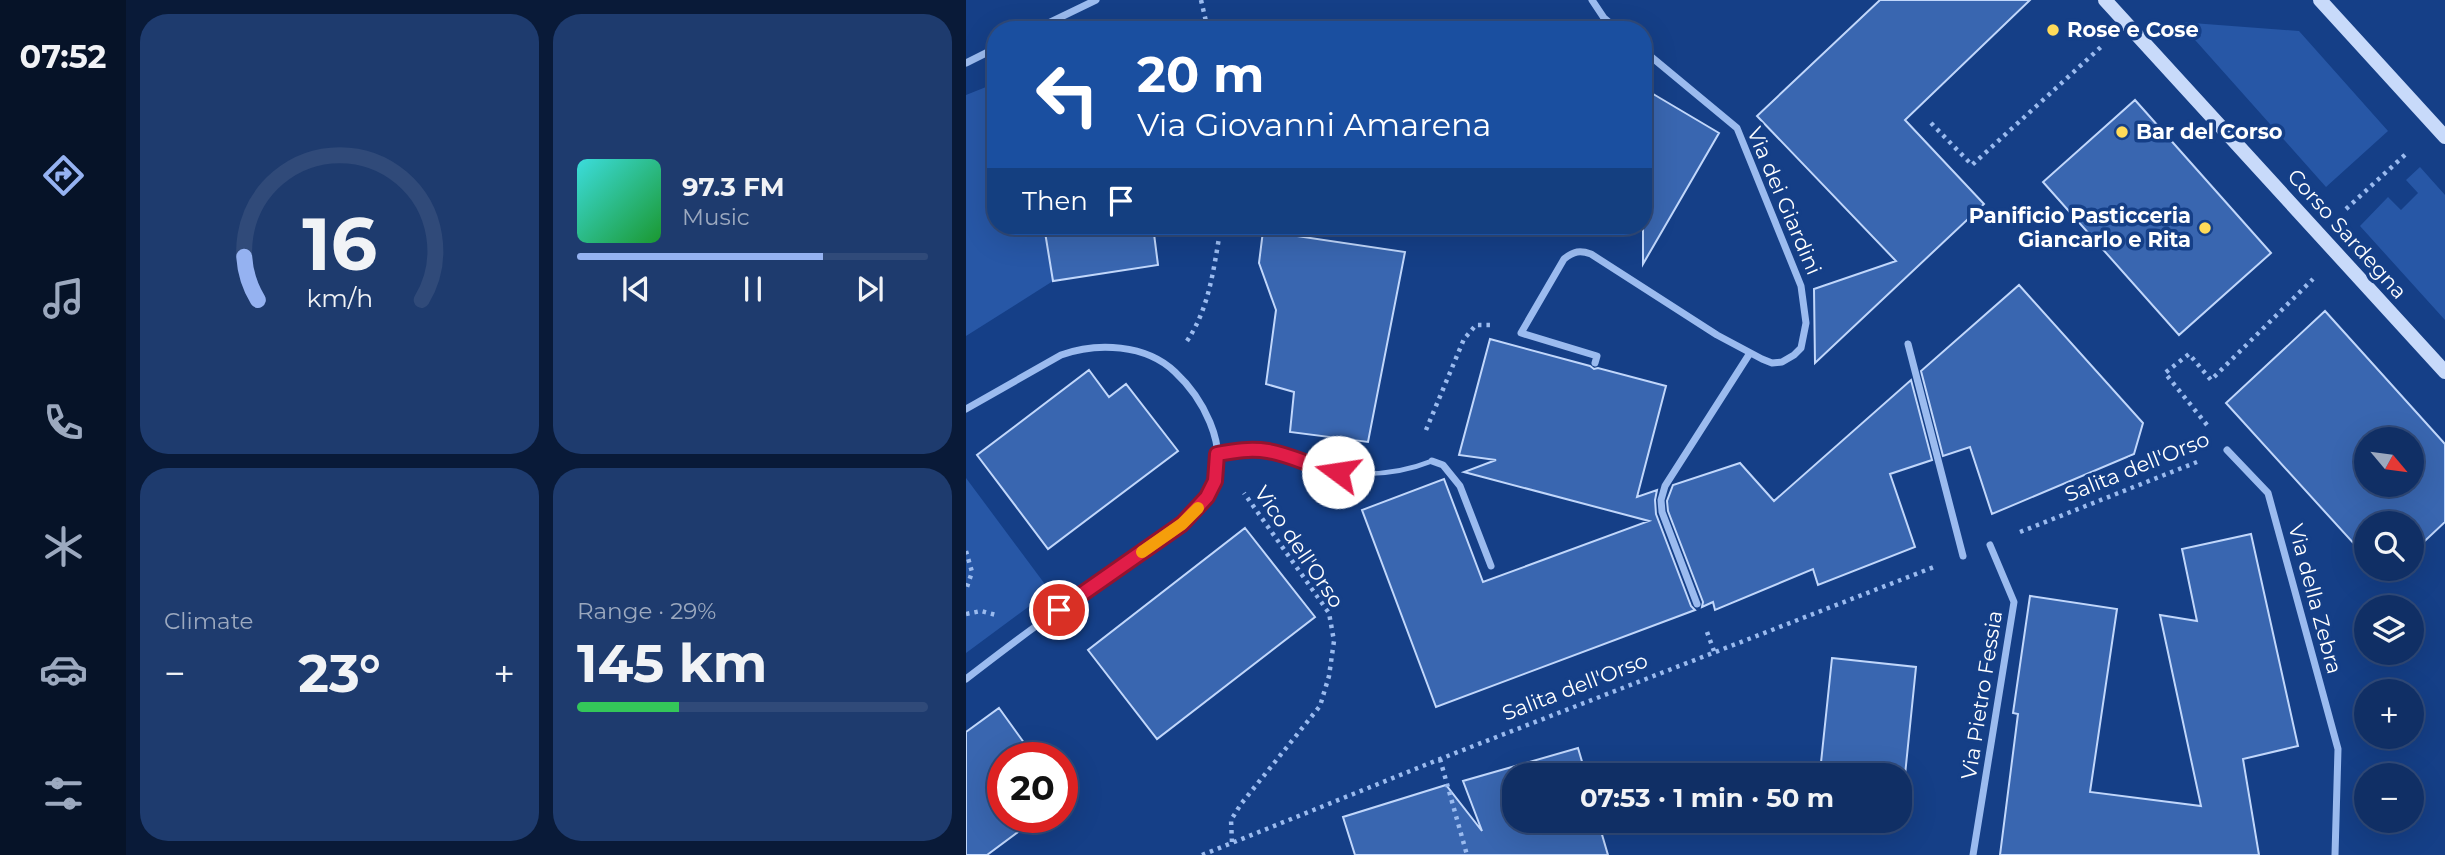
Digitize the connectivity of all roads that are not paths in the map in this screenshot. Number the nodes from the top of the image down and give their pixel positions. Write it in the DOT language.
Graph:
graph roads {
  1 [pos="1096,0"];
  2 [pos="1592,0"];
  3 [pos="2105,0"];
  4 [pos="2319,0"];
  5 [pos="1053,21"];
  6 [pos="1608,21"];
  7 [pos="987,52"];
  8 [pos="1652,58"];
  9 [pos="966,62"];
  10 [pos="2445,137"];
  11 [pos="1909,344"];
  12 [pos="1750,353"];
  13 [pos="1595,363"];
  14 [pos="2445,372"];
  15 [pos="966,410"];
  16 [pos="2227,450"];
  17 [pos="1217,454"];
  18 [pos="1432,461"];
  19 [pos="1990,545"];
  20 [pos="1963,556"];
  21 [pos="1491,566"];
  22 [pos="1697,604"];
  23 [pos="966,679"];
  24 [pos="1973,855"];
  25 [pos="2335,855"];
  1 -- 5 [label="street"];
  2 -- 6 [label="street"];
  3 -- 14 [label="street, Corso Sardegna"];
  4 -- 10 [label="street"];
  7 -- 9 [label="street"];
  8 -- 12 [label="street, Via dei Giardini"];
  11 -- 20 [label="street"];
  12 -- 13 [label="street, Via dei Giardini"];
  12 -- 22 [label="street"];
  15 -- 17 [label="street"];
  16 -- 25 [label="street, Via della Zebra"];
  17 -- 18 [label="lane"];
  17 -- 23 [label="street"];
  18 -- 21 [label="street"];
  19 -- 24 [label="street, Via Pietro Fessia"];
}
